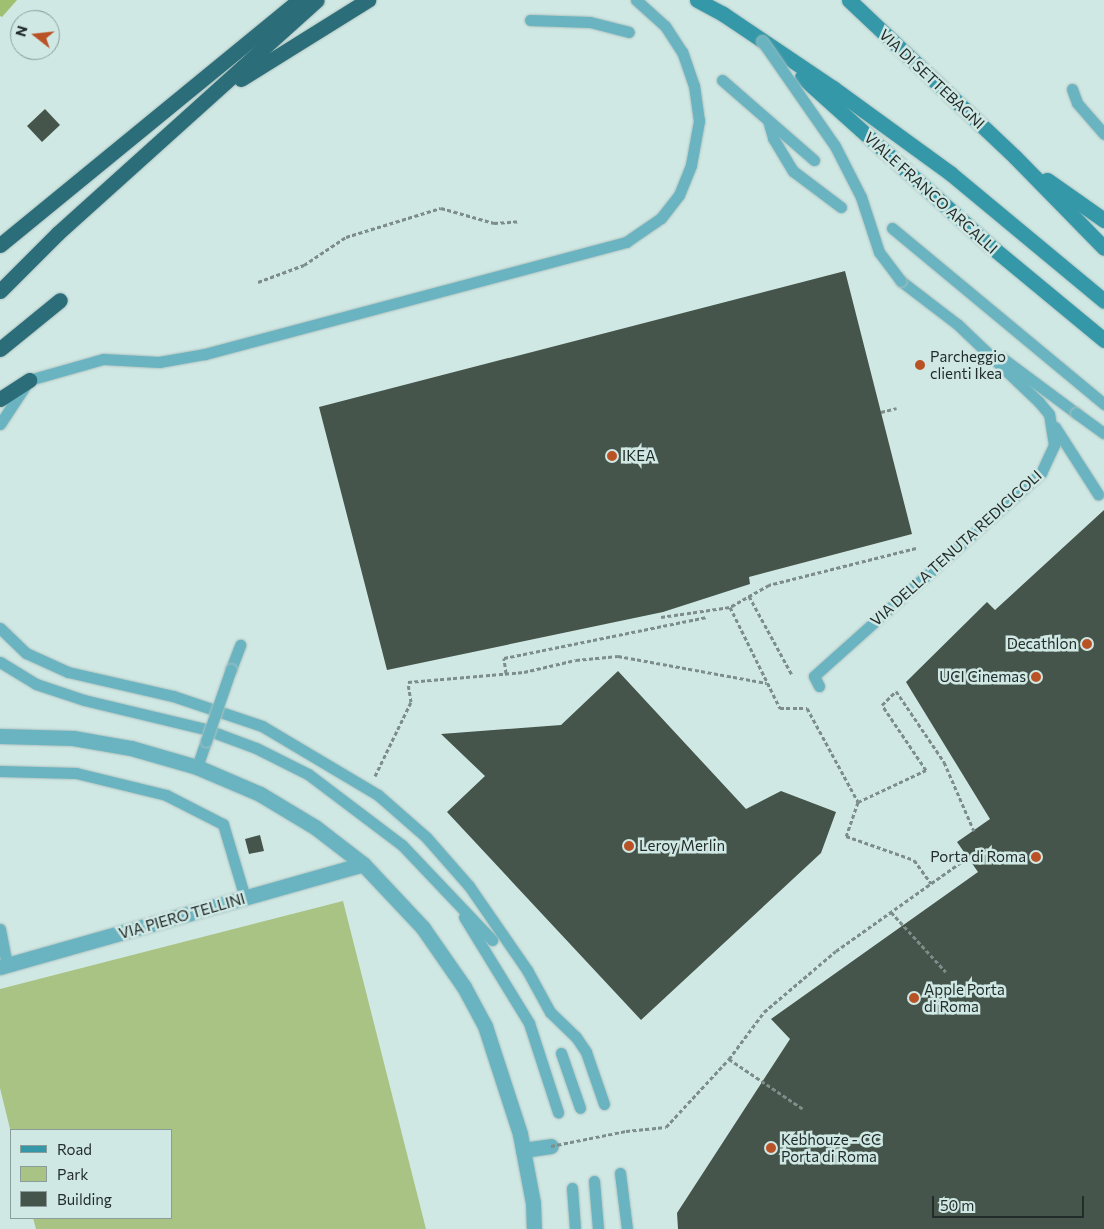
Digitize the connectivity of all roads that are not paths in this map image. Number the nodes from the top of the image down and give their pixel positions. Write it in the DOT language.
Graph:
graph roads {
  1 [pos="299,0"];
  2 [pos="318,0"];
  3 [pos="368,0"];
  4 [pos="636,0"];
  5 [pos="697,0"];
  6 [pos="849,0"];
  7 [pos="530,20"];
  8 [pos="629,32"];
  9 [pos="762,41"];
  10 [pos="722,80"];
  11 [pos="1072,89"];
  12 [pos="210,98"];
  13 [pos="768,120"];
  14 [pos="1104,134"];
  15 [pos="1015,157"];
  16 [pos="814,160"];
  17 [pos="841,207"];
  18 [pos="1104,220"];
  19 [pos="0,245"];
  20 [pos="1104,248"];
  21 [pos="0,291"];
  22 [pos="60,300"];
  23 [pos="1104,301"];
  24 [pos="957,325"];
  25 [pos="1104,340"];
  26 [pos="0,349"];
  27 [pos="29,380"];
  28 [pos="1082,398"];
  29 [pos="0,399"];
  30 [pos="1104,404"];
  31 [pos="1048,414"];
  32 [pos="0,424"];
  33 [pos="1104,433"];
  34 [pos="1098,494"];
  35 [pos="0,628"];
  36 [pos="240,645"];
  37 [pos="0,662"];
  38 [pos="817,681"];
  39 [pos="0,736"];
  40 [pos="197,767"];
  41 [pos="0,771"];
  42 [pos="363,864"];
  43 [pos="451,897"];
  44 [pos="246,898"];
  45 [pos="0,929"];
  46 [pos="492,940"];
  47 [pos="4,966"];
  48 [pos="561,1053"];
  49 [pos="604,1104"];
  50 [pos="580,1108"];
  51 [pos="558,1112"];
  52 [pos="552,1146"];
  53 [pos="523,1150"];
  54 [pos="620,1173"];
  55 [pos="594,1181"];
  56 [pos="572,1188"];
  57 [pos="534,1229"];
  58 [pos="575,1229"];
  59 [pos="598,1229"];
  60 [pos="627,1229"];
  1 -- 19 [label="highway"];
  2 -- 12 [label="highway"];
  3 -- 12 [label="highway"];
  4 -- 27 [label="lane"];
  5 -- 9 [label="main road, VIA DELLA TENUTA REDICICOLI"];
  6 -- 15 [label="main road, VIA DI SETTEBAGNI"];
  7 -- 8 [label="lane"];
  9 -- 23 [label="main road"];
  9 -- 24 [label="lane, VIA DELLA TENUTA REDICICOLI, bridge"];
  9 -- 25 [label="main road, VIALE FRANCO ARCALLI"];
  10 -- 13 [label="lane"];
  11 -- 14 [label="lane"];
  12 -- 21 [label="highway"];
  13 -- 16 [label="lane"];
  13 -- 17 [label="lane"];
  15 -- 18 [label="main road"];
  15 -- 20 [label="main road"];
  22 -- 26 [label="highway"];
  24 -- 31 [label="lane, VIA DELLA TENUTA REDICICOLI"];
  24 -- 33 [label="lane, bridge"];
  27 -- 29 [label="highway"];
  27 -- 32 [label="lane"];
  28 -- 30 [label="lane"];
  31 -- 34 [label="lane"];
  31 -- 38 [label="lane, VIA DELLA TENUTA REDICICOLI"];
  35 -- 49 [label="lane"];
  36 -- 40 [label="lane, bridge"];
  37 -- 43 [label="lane"];
  39 -- 40 [label="street"];
  40 -- 42 [label="street"];
  41 -- 44 [label="lane"];
  42 -- 44 [label="street, VIA PIERO TELLINI"];
  42 -- 53 [label="street"];
  43 -- 46 [label="lane"];
  43 -- 51 [label="lane"];
  44 -- 47 [label="street, VIA PIERO TELLINI"];
  45 -- 47 [label="lane"];
  48 -- 50 [label="lane"];
  52 -- 53 [label="street"];
  53 -- 57 [label="street"];
  54 -- 60 [label="lane"];
  55 -- 59 [label="lane"];
  56 -- 58 [label="lane"];
}
